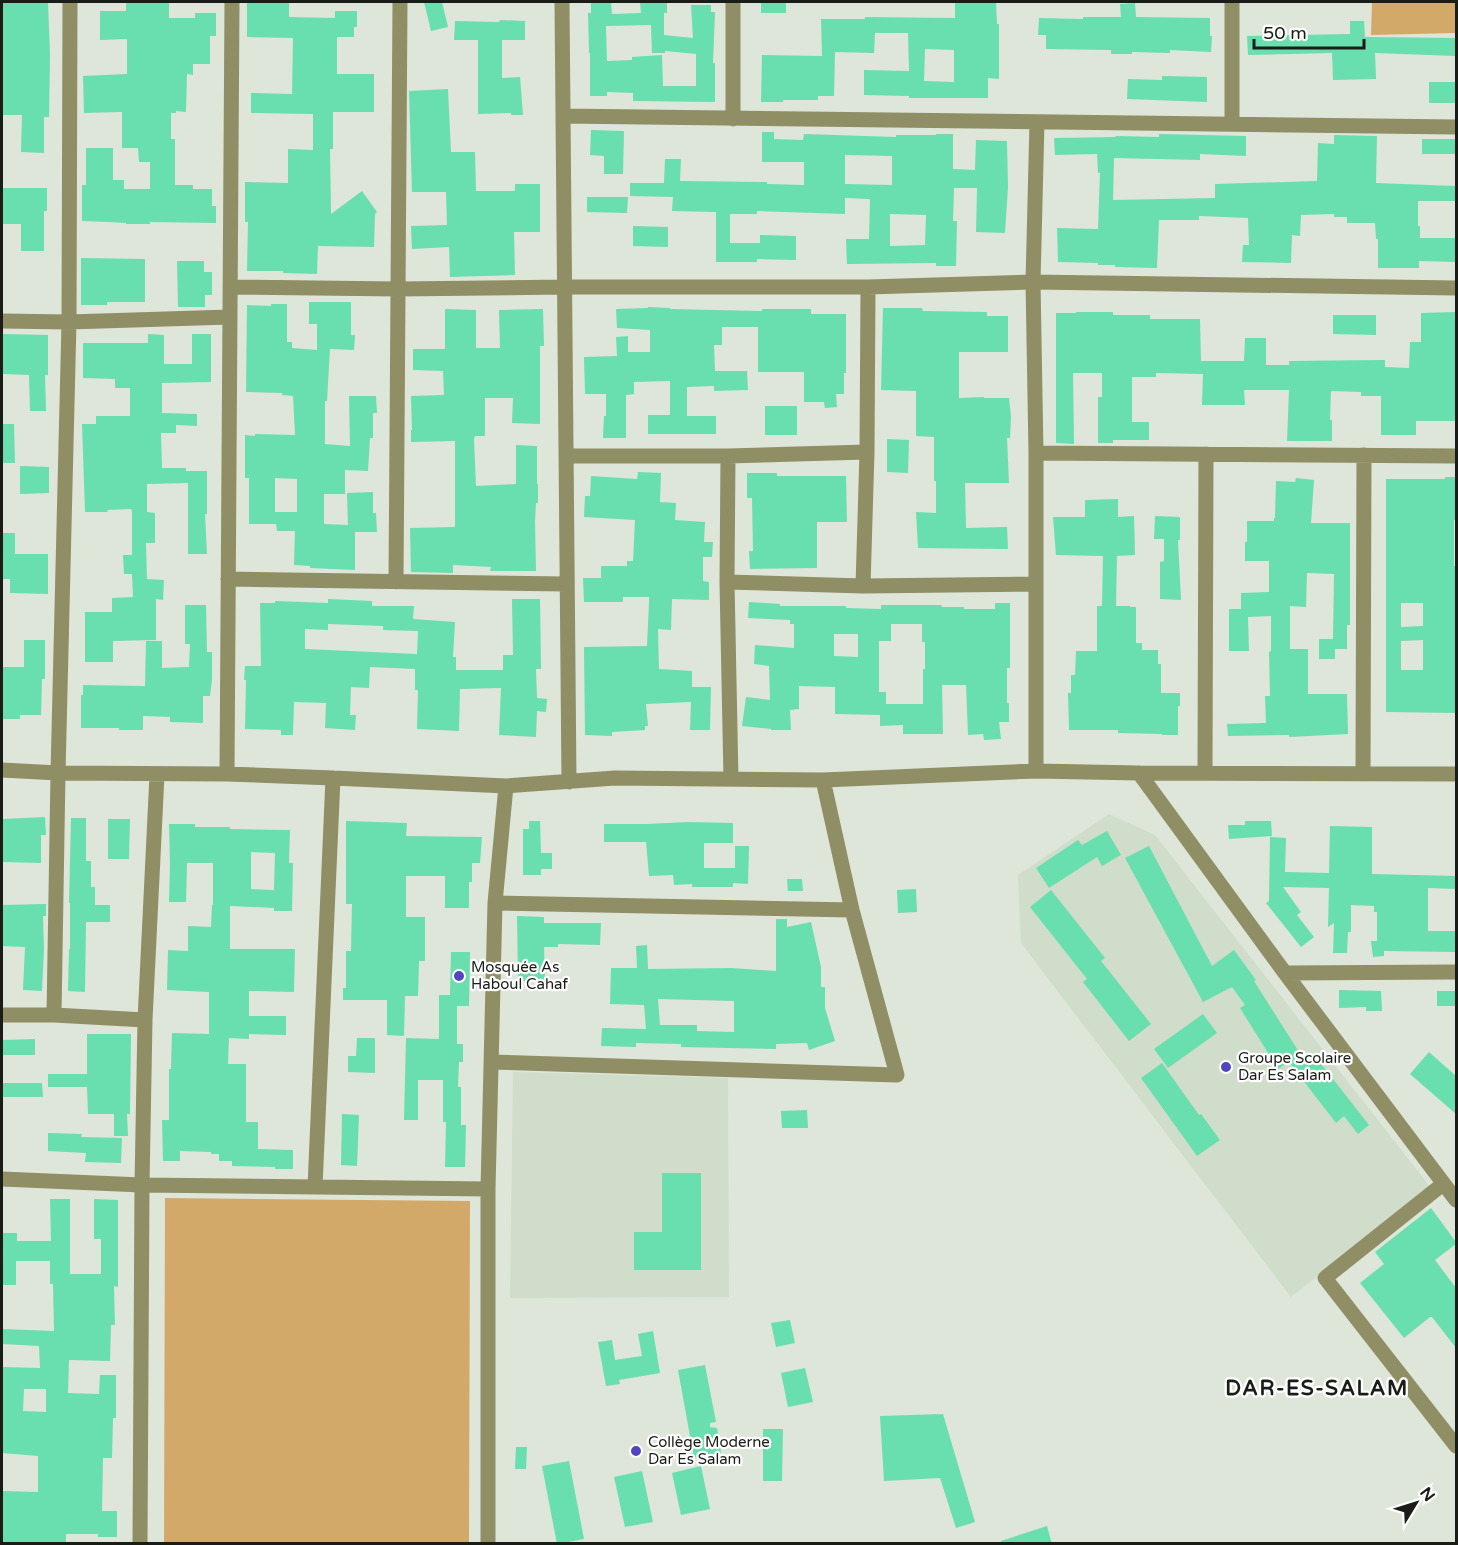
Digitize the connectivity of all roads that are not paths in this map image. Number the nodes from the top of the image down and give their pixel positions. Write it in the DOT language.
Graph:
graph roads {
  1 [pos="70,2"];
  2 [pos="232,2"];
  3 [pos="400,2"];
  4 [pos="562,2"];
  5 [pos="734,2"];
  6 [pos="1232,2"];
  7 [pos="563,116"];
  8 [pos="733,119"];
  9 [pos="1037,122"];
  10 [pos="1232,123"];
  11 [pos="1456,127"];
  12 [pos="1033,282"];
  13 [pos="231,287"];
  14 [pos="565,287"];
  15 [pos="868,287"];
  16 [pos="1456,288"];
  17 [pos="398,289"];
  18 [pos="230,316"];
  19 [pos="2,321"];
  20 [pos="69,322"];
  21 [pos="867,453"];
  22 [pos="1036,453"];
  23 [pos="1206,454"];
  24 [pos="1364,455"];
  25 [pos="566,456"];
  26 [pos="728,456"];
  27 [pos="1456,456"];
  28 [pos="228,579"];
  29 [pos="396,582"];
  30 [pos="727,582"];
  31 [pos="567,584"];
  32 [pos="1036,585"];
  33 [pos="862,586"];
  34 [pos="2,770"];
  35 [pos="1036,771"];
  36 [pos="1205,772"];
  37 [pos="58,773"];
  38 [pos="1139,773"];
  39 [pos="1363,773"];
  40 [pos="227,774"];
  41 [pos="1456,774"];
  42 [pos="157,775"];
  43 [pos="333,778"];
  44 [pos="731,779"];
  45 [pos="823,780"];
  46 [pos="569,782"];
  47 [pos="506,786"];
  48 [pos="495,903"];
  49 [pos="852,910"];
  50 [pos="1456,972"];
  51 [pos="1285,973"];
  52 [pos="2,1015"];
  53 [pos="54,1015"];
  54 [pos="145,1020"];
  55 [pos="492,1062"];
  56 [pos="2,1179"];
  57 [pos="1443,1184"];
  58 [pos="142,1185"];
  59 [pos="315,1187"];
  60 [pos="489,1190"];
  61 [pos="1456,1200"];
  62 [pos="1456,1446"];
  63 [pos="140,1544"];
  64 [pos="488,1544"];
  1 -- 20 [label="street"];
  2 -- 13 [label="street"];
  3 -- 17 [label="street"];
  4 -- 7 [label="street"];
  5 -- 8 [label="street"];
  6 -- 10 [label="street"];
  7 -- 8 [label="street"];
  7 -- 14 [label="street"];
  8 -- 9 [label="street"];
  9 -- 10 [label="street"];
  9 -- 12 [label="street"];
  10 -- 11 [label="street"];
  12 -- 15 [label="street"];
  12 -- 16 [label="street"];
  12 -- 22 [label="street"];
  13 -- 17 [label="street"];
  13 -- 18 [label="street"];
  14 -- 15 [label="street"];
  14 -- 17 [label="street"];
  14 -- 25 [label="street"];
  15 -- 21 [label="street"];
  17 -- 29 [label="street"];
  18 -- 20 [label="street"];
  18 -- 28 [label="street"];
  19 -- 20 [label="street"];
  20 -- 37 [label="street"];
  21 -- 26 [label="street"];
  21 -- 33 [label="street"];
  22 -- 23 [label="street"];
  22 -- 32 [label="street"];
  23 -- 24 [label="street"];
  23 -- 36 [label="street"];
  24 -- 27 [label="street"];
  24 -- 39 [label="street"];
  25 -- 26 [label="street"];
  25 -- 31 [label="street"];
  26 -- 30 [label="street"];
  28 -- 29 [label="street"];
  28 -- 40 [label="street"];
  29 -- 31 [label="street"];
  30 -- 33 [label="street"];
  30 -- 44 [label="street"];
  31 -- 46 [label="street"];
  32 -- 33 [label="street"];
  32 -- 35 [label="street"];
  34 -- 37 [label="street"];
  35 -- 38 [label="street"];
  35 -- 45 [label="street"];
  36 -- 38 [label="street"];
  36 -- 39 [label="street"];
  37 -- 42 [label="street"];
  37 -- 53 [label="street"];
  38 -- 51 [label="street"];
  39 -- 41 [label="street"];
  40 -- 42 [label="street"];
  40 -- 43 [label="street"];
  42 -- 54 [label="street"];
  43 -- 47 [label="street"];
  43 -- 59 [label="street"];
  44 -- 45 [label="street"];
  44 -- 46 [label="street"];
  45 -- 49 [label="street"];
  46 -- 47 [label="street"];
  47 -- 48 [label="street"];
  48 -- 49 [label="street"];
  48 -- 55 [label="street"];
  49 -- 55 [label="street"];
  50 -- 51 [label="street"];
  51 -- 57 [label="street"];
  52 -- 53 [label="street"];
  53 -- 54 [label="street"];
  54 -- 58 [label="street"];
  55 -- 60 [label="street"];
  56 -- 58 [label="street"];
  57 -- 61 [label="street"];
  57 -- 62 [label="street"];
  58 -- 59 [label="street"];
  58 -- 63 [label="street"];
  59 -- 60 [label="street"];
  60 -- 64 [label="street"];
}
